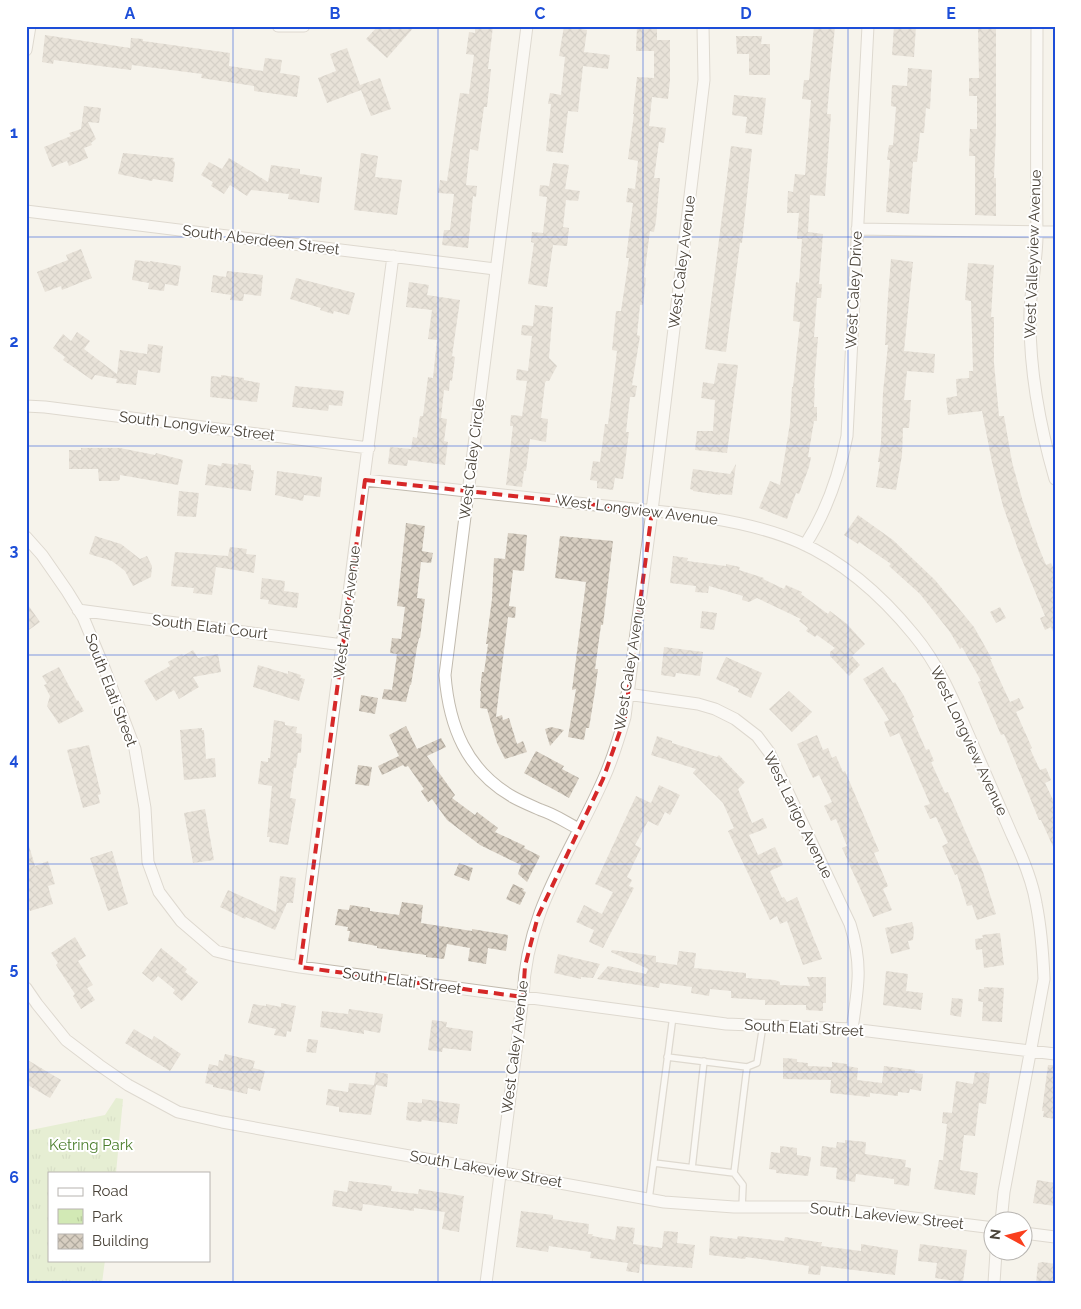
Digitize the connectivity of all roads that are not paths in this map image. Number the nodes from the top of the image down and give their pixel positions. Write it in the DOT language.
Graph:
graph roads {
  1 [pos="30,26"];
  2 [pos="278,26"];
  3 [pos="304,26"];
  4 [pos="527,26"];
  5 [pos="703,26"];
  6 [pos="868,26"];
  7 [pos="1037,26"];
  8 [pos="26,50"];
  9 [pos="26,211"];
  10 [pos="858,229"];
  11 [pos="1036,231"];
  12 [pos="1055,232"];
  13 [pos="393,256"];
  14 [pos="495,269"];
  15 [pos="26,406"];
  16 [pos="369,448"];
  17 [pos="1055,479"];
  18 [pos="364,480"];
  19 [pos="468,491"];
  20 [pos="652,511"];
  21 [pos="26,537"];
  22 [pos="805,545"];
  23 [pos="78,610"];
  24 [pos="343,644"];
  25 [pos="628,694"];
  26 [pos="579,829"];
  27 [pos="300,967"];
  28 [pos="26,988"];
  29 [pos="523,997"];
  30 [pos="673,1016"];
  31 [pos="763,1025"];
  32 [pos="852,1029"];
  33 [pos="1031,1051"];
  34 [pos="1055,1054"];
  35 [pos="668,1057"];
  36 [pos="704,1061"];
  37 [pos="747,1066"];
  38 [pos="654,1163"];
  39 [pos="692,1168"];
  40 [pos="500,1171"];
  41 [pos="734,1173"];
  42 [pos="649,1199"];
  43 [pos="742,1207"];
  44 [pos="1002,1212"];
  45 [pos="984,1227"];
  46 [pos="1034,1234"];
  47 [pos="1055,1237"];
  48 [pos="995,1262"];
  49 [pos="486,1283"];
  50 [pos="994,1283"];
  1 -- 8 [label="street"];
  2 -- 3 [label="street"];
  4 -- 14 [label="street, West Caley Circle"];
  5 -- 20 [label="street, West Caley Avenue"];
  6 -- 10 [label="street, West Caley Drive"];
  7 -- 11 [label="street, West Valleyview Avenue"];
  9 -- 13 [label="street, South Aberdeen Street"];
  10 -- 11 [label="street"];
  10 -- 22 [label="street, West Caley Drive"];
  11 -- 12 [label="street"];
  11 -- 17 [label="street, West Valleyview Avenue"];
  13 -- 14 [label="street, South Aberdeen Street"];
  13 -- 16 [label="street, West Arbor Avenue"];
  14 -- 19 [label="street, West Caley Circle"];
  15 -- 16 [label="street, South Longview Street"];
  16 -- 18 [label="street, West Arbor Avenue"];
  18 -- 19 [label="street, West Longview Avenue"];
  18 -- 24 [label="street, West Arbor Avenue"];
  19 -- 20 [label="street, West Longview Avenue"];
  19 -- 26 [label="street, West Caley Circle"];
  20 -- 22 [label="street, West Longview Avenue"];
  20 -- 25 [label="street, West Caley Avenue"];
  21 -- 23 [label="street, South Elati Street"];
  22 -- 33 [label="street, West Longview Avenue"];
  23 -- 24 [label="street, South Elati Court"];
  23 -- 27 [label="street, South Elati Street"];
  24 -- 27 [label="street, West Arbor Avenue"];
  25 -- 26 [label="street, West Caley Avenue"];
  25 -- 32 [label="street, West Larigo Avenue"];
  26 -- 29 [label="street, West Caley Avenue"];
  27 -- 29 [label="street, South Elati Street"];
  28 -- 40 [label="street, South Lakeview Street"];
  29 -- 30 [label="street, South Elati Street"];
  29 -- 40 [label="street, West Caley Avenue"];
  30 -- 31 [label="street, South Elati Street"];
  30 -- 35 [label="lane"];
  31 -- 32 [label="street, South Elati Street"];
  31 -- 37 [label="lane"];
  32 -- 33 [label="street, South Elati Street"];
  33 -- 34 [label="street, South Elati Street"];
  33 -- 44 [label="street, West Longview Avenue"];
  35 -- 36 [label="lane"];
  35 -- 38 [label="lane"];
  36 -- 37 [label="lane"];
  36 -- 39 [label="lane"];
  37 -- 41 [label="lane"];
  38 -- 39 [label="lane"];
  38 -- 42 [label="lane"];
  39 -- 41 [label="lane"];
  40 -- 42 [label="street, South Lakeview Street"];
  40 -- 49 [label="street, West Caley Avenue"];
  41 -- 43 [label="lane"];
  42 -- 43 [label="street, South Lakeview Street"];
  43 -- 45 [label="street, South Lakeview Street"];
  46 -- 47 [label="street"];
  48 -- 50 [label="street"];
}
